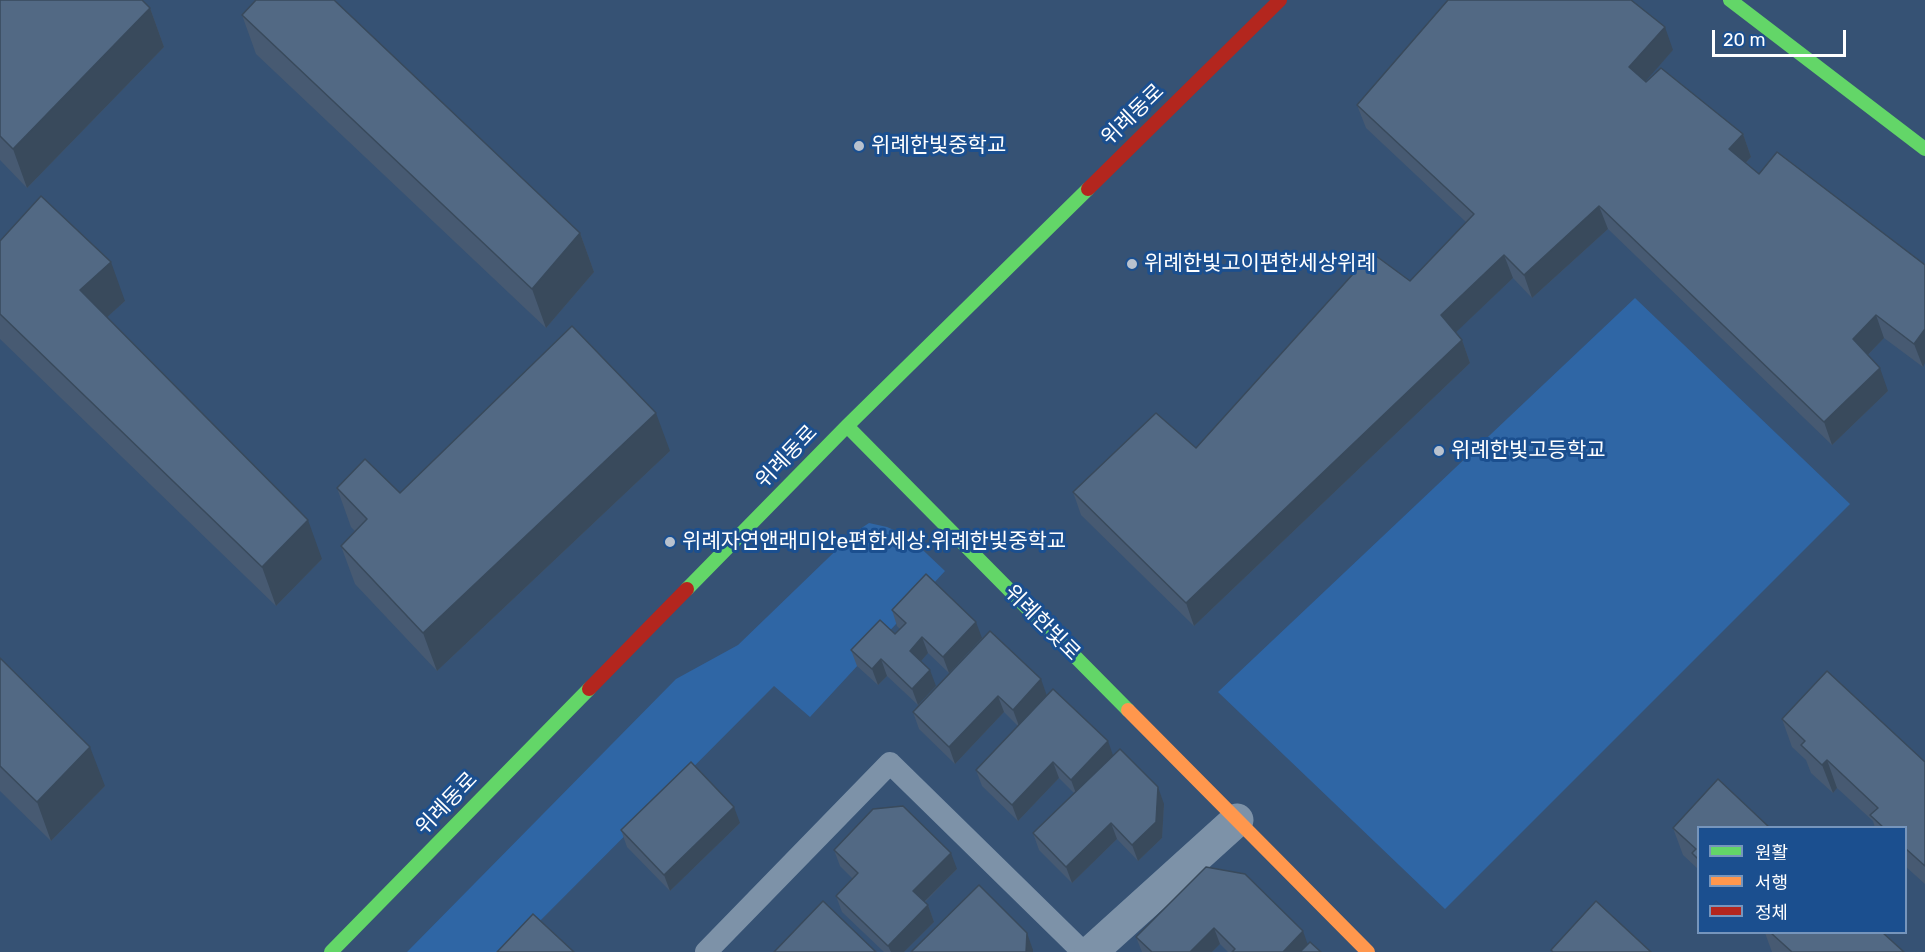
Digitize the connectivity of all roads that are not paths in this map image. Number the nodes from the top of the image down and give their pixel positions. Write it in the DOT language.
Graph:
graph roads {
  1 [pos="1280,0"];
  2 [pos="1730,0"];
  3 [pos="1925,149"];
  4 [pos="847,426"];
  5 [pos="1237,820"];
  6 [pos="331,952"];
  7 [pos="706,952"];
  8 [pos="1083,952"];
  9 [pos="1091,952"];
  10 [pos="1368,952"];
  1 -- 4 [label="street, 위례동로"];
  2 -- 3 [label="street"];
  4 -- 5 [label="street, 위례한빛로"];
  4 -- 6 [label="street, 위례동로"];
  5 -- 9 [label="street"];
  5 -- 10 [label="street, 위례한빛로"];
  7 -- 8 [label="lane"];
}
